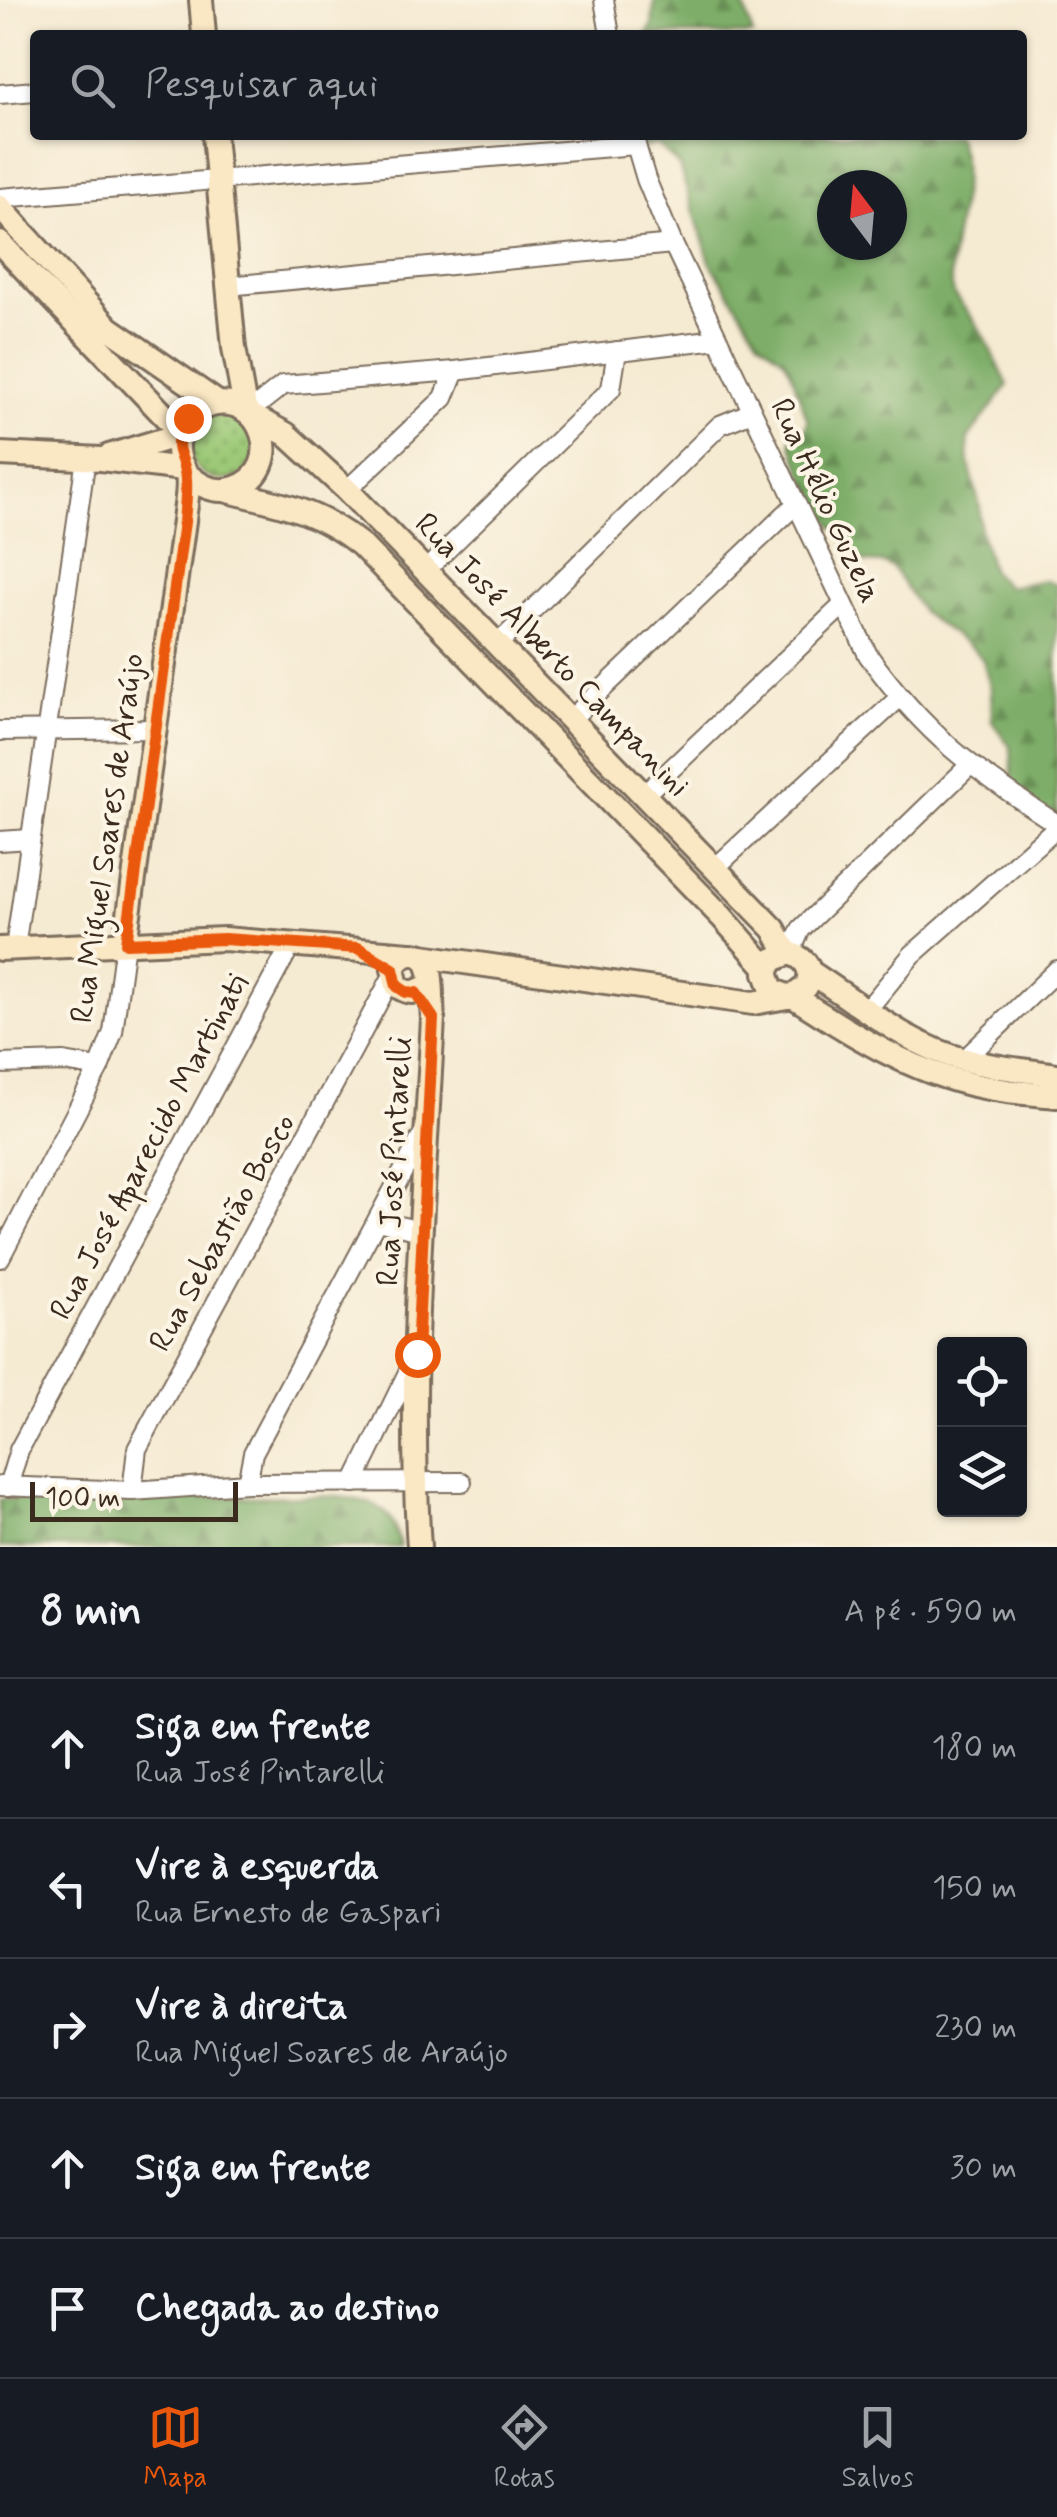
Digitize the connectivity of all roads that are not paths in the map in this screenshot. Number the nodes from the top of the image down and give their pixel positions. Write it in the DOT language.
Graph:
graph roads {
  1 [pos="201,0"];
  2 [pos="604,0"];
  3 [pos="204,30"];
  4 [pos="609,30"];
  5 [pos="30,91"];
  6 [pos="0,94"];
  7 [pos="214,140"];
  8 [pos="634,140"];
  9 [pos="218,180"];
  10 [pos="0,198"];
  11 [pos="0,207"];
  12 [pos="0,243"];
  13 [pos="673,244"];
  14 [pos="228,286"];
  15 [pos="718,339"];
  16 [pos="618,351"];
  17 [pos="455,370"];
  18 [pos="238,409"];
  19 [pos="752,412"];
  20 [pos="179,433"];
  21 [pos="0,454"];
  22 [pos="93,458"];
  23 [pos="185,472"];
  24 [pos="347,490"];
  25 [pos="224,491"];
  26 [pos="795,504"];
  27 [pos="184,522"];
  28 [pos="426,570"];
  29 [pos="842,606"];
  30 [pos="498,644"];
  31 [pos="899,698"];
  32 [pos="571,719"];
  33 [pos="155,729"];
  34 [pos="45,730"];
  35 [pos="0,731"];
  36 [pos="969,766"];
  37 [pos="644,794"];
  38 [pos="1057,826"];
  39 [pos="30,840"];
  40 [pos="0,841"];
  41 [pos="715,868"];
  42 [pos="292,942"];
  43 [pos="126,943"];
  44 [pos="7,948"];
  45 [pos="789,953"];
  46 [pos="767,970"];
  47 [pos="1057,970"];
  48 [pos="810,972"];
  49 [pos="411,975"];
  50 [pos="791,997"];
  51 [pos="716,998"];
  52 [pos="866,1011"];
  53 [pos="964,1060"];
  54 [pos="0,1064"];
  55 [pos="100,1068"];
  56 [pos="1057,1076"];
  57 [pos="1057,1096"];
  58 [pos="428,1126"];
  59 [pos="377,1221"];
  60 [pos="421,1231"];
  61 [pos="0,1258"];
  62 [pos="417,1354"];
  63 [pos="414,1482"];
  64 [pos="462,1482"];
  65 [pos="247,1483"];
  66 [pos="354,1483"];
  67 [pos="4,1487"];
  68 [pos="132,1491"];
  69 [pos="418,1547"];
  1 -- 3 [label="street"];
  2 -- 4 [label="street"];
  5 -- 6 [label="street"];
  7 -- 9 [label="street"];
  8 -- 9 [label="street"];
  8 -- 13 [label="street, Rua Hélio Guzela"];
  9 -- 10 [label="street"];
  9 -- 14 [label="street"];
  11 -- 18 [label="street, Rua José Alberto Campanini"];
  12 -- 20 [label="street"];
  13 -- 14 [label="street"];
  13 -- 15 [label="street, Rua Hélio Guzela"];
  14 -- 18 [label="street"];
  15 -- 16 [label="street"];
  15 -- 19 [label="street, Rua Hélio Guzela"];
  16 -- 17 [label="street"];
  16 -- 28 [label="street"];
  17 -- 18 [label="street"];
  17 -- 24 [label="street"];
  18 -- 20 [label="street"];
  18 -- 24 [label="street, Rua José Alberto Campanini"];
  18 -- 25 [label="street"];
  19 -- 26 [label="street, Rua Hélio Guzela"];
  19 -- 30 [label="street"];
  20 -- 22 [label="street"];
  20 -- 23 [label="street"];
  21 -- 22 [label="street"];
  22 -- 23 [label="street"];
  22 -- 34 [label="street"];
  23 -- 25 [label="street"];
  23 -- 27 [label="street, Rua Miguel Soares de Araújo"];
  24 -- 28 [label="street, Rua José Alberto Campanini"];
  25 -- 27 [label="street"];
  25 -- 46 [label="street, Rua José Alberto Campanini"];
  26 -- 29 [label="street, Rua Hélio Guzela"];
  26 -- 32 [label="street"];
  27 -- 33 [label="street, Rua Miguel Soares de Araújo"];
  28 -- 30 [label="street, Rua José Alberto Campanini"];
  29 -- 31 [label="street, Rua Hélio Guzela"];
  29 -- 37 [label="street"];
  30 -- 32 [label="street, Rua José Alberto Campanini"];
  31 -- 36 [label="street, Rua Hélio Guzela"];
  31 -- 41 [label="street"];
  32 -- 37 [label="street, Rua José Alberto Campanini"];
  33 -- 34 [label="street"];
  33 -- 43 [label="street, Rua Miguel Soares de Araújo"];
  34 -- 35 [label="street"];
  34 -- 39 [label="street"];
  36 -- 38 [label="street, Rua Hélio Guzela"];
  36 -- 45 [label="street"];
  37 -- 41 [label="street, Rua José Alberto Campanini"];
  38 -- 52 [label="street"];
  39 -- 40 [label="street"];
  39 -- 44 [label="street"];
  41 -- 45 [label="street, Rua José Alberto Campanini"];
  42 -- 43 [label="street"];
  42 -- 49 [label="street"];
  42 -- 67 [label="street, Rua José Aparecido Martinati"];
  43 -- 44 [label="street"];
  43 -- 55 [label="street, Rua Miguel Soares de Araújo"];
  45 -- 46 [label="street"];
  45 -- 48 [label="street"];
  46 -- 50 [label="street"];
  46 -- 51 [label="street"];
  47 -- 53 [label="street"];
  48 -- 50 [label="street"];
  48 -- 52 [label="street"];
  49 -- 51 [label="street"];
  49 -- 58 [label="street, Rua José Pintarelli"];
  49 -- 68 [label="street, Rua Sebastião Bosco"];
  50 -- 51 [label="street"];
  50 -- 57 [label="street"];
  52 -- 53 [label="street"];
  53 -- 56 [label="street"];
  54 -- 55 [label="street"];
  55 -- 61 [label="street, Rua Miguel Soares de Araújo"];
  58 -- 59 [label="street"];
  58 -- 60 [label="street, Rua José Pintarelli"];
  59 -- 60 [label="street"];
  59 -- 65 [label="street"];
  60 -- 62 [label="street, Rua José Pintarelli"];
  62 -- 63 [label="street, Rua José Pintarelli"];
  62 -- 66 [label="street"];
  63 -- 64 [label="street"];
  63 -- 66 [label="street"];
  63 -- 69 [label="street, Rua José Pintarelli"];
  65 -- 66 [label="street"];
  65 -- 68 [label="street"];
  67 -- 68 [label="street"];
}
